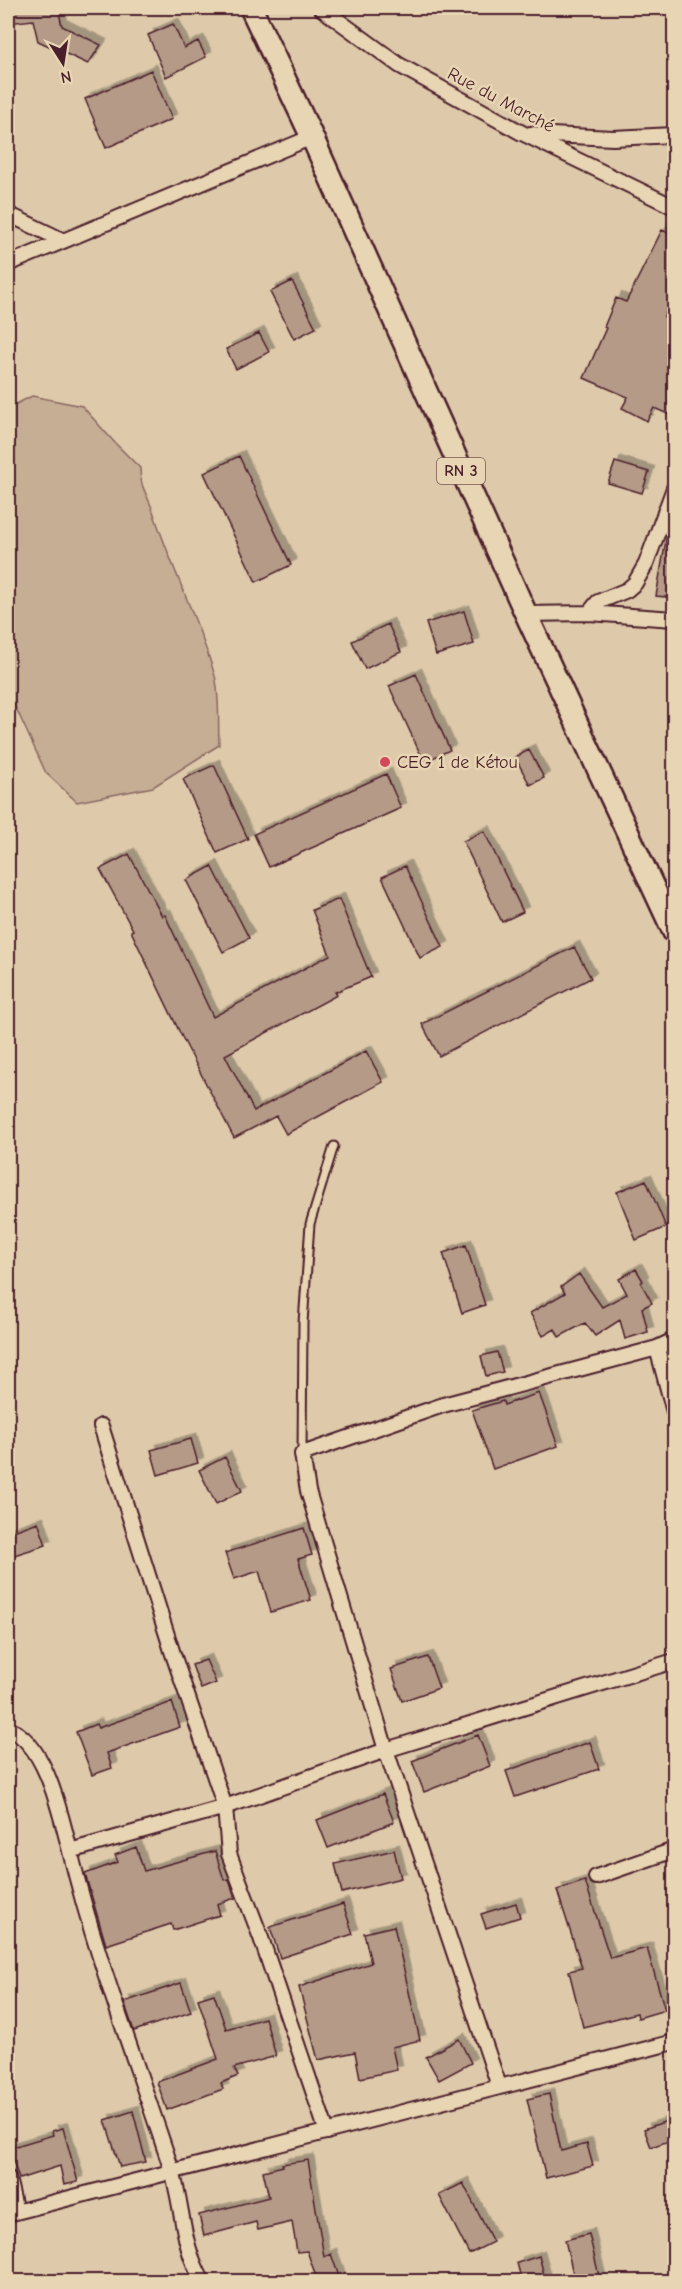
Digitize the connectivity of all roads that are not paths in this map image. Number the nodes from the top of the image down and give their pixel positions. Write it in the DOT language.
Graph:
graph roads {
  1 [pos="251,8"];
  2 [pos="321,8"];
  3 [pos="522,133"];
  4 [pos="675,135"];
  5 [pos="312,138"];
  6 [pos="675,207"];
  7 [pos="8,214"];
  8 [pos="62,240"];
  9 [pos="8,264"];
  10 [pos="675,488"];
  11 [pos="589,613"];
  12 [pos="526,614"];
  13 [pos="675,619"];
  14 [pos="675,932"];
  15 [pos="334,1146"];
  16 [pos="675,1340"];
  17 [pos="657,1348"];
  18 [pos="675,1412"];
  19 [pos="101,1425"];
  20 [pos="302,1454"];
  21 [pos="675,1661"];
  22 [pos="8,1729"];
  23 [pos="386,1750"];
  24 [pos="225,1807"];
  25 [pos="675,1850"];
  26 [pos="70,1851"];
  27 [pos="596,1877"];
  28 [pos="675,2042"];
  29 [pos="499,2086"];
  30 [pos="327,2132"];
  31 [pos="172,2172"];
  32 [pos="8,2178"];
  33 [pos="12,2213"];
  34 [pos="203,2282"];
  1 -- 5 [label="main road, RN 3"];
  2 -- 3 [label="street, Rue du Marché"];
  3 -- 4 [label="street"];
  3 -- 6 [label="street, Rue du Marché"];
  5 -- 8 [label="street"];
  5 -- 12 [label="main road, RN 3"];
  7 -- 8 [label="street"];
  8 -- 9 [label="street"];
  10 -- 11 [label="street"];
  11 -- 12 [label="street"];
  11 -- 13 [label="street"];
  12 -- 14 [label="main road, RN 3"];
  15 -- 20 [label="lane"];
  16 -- 17 [label="street"];
  17 -- 18 [label="street"];
  17 -- 20 [label="street"];
  19 -- 24 [label="street"];
  20 -- 23 [label="street"];
  21 -- 23 [label="street"];
  22 -- 26 [label="street"];
  23 -- 24 [label="street"];
  23 -- 29 [label="street"];
  24 -- 26 [label="street"];
  24 -- 30 [label="street"];
  25 -- 27 [label="street"];
  26 -- 31 [label="street"];
  28 -- 29 [label="street"];
  29 -- 30 [label="street"];
  30 -- 31 [label="street"];
  31 -- 33 [label="street"];
  31 -- 34 [label="street"];
  32 -- 33 [label="street"];
}
